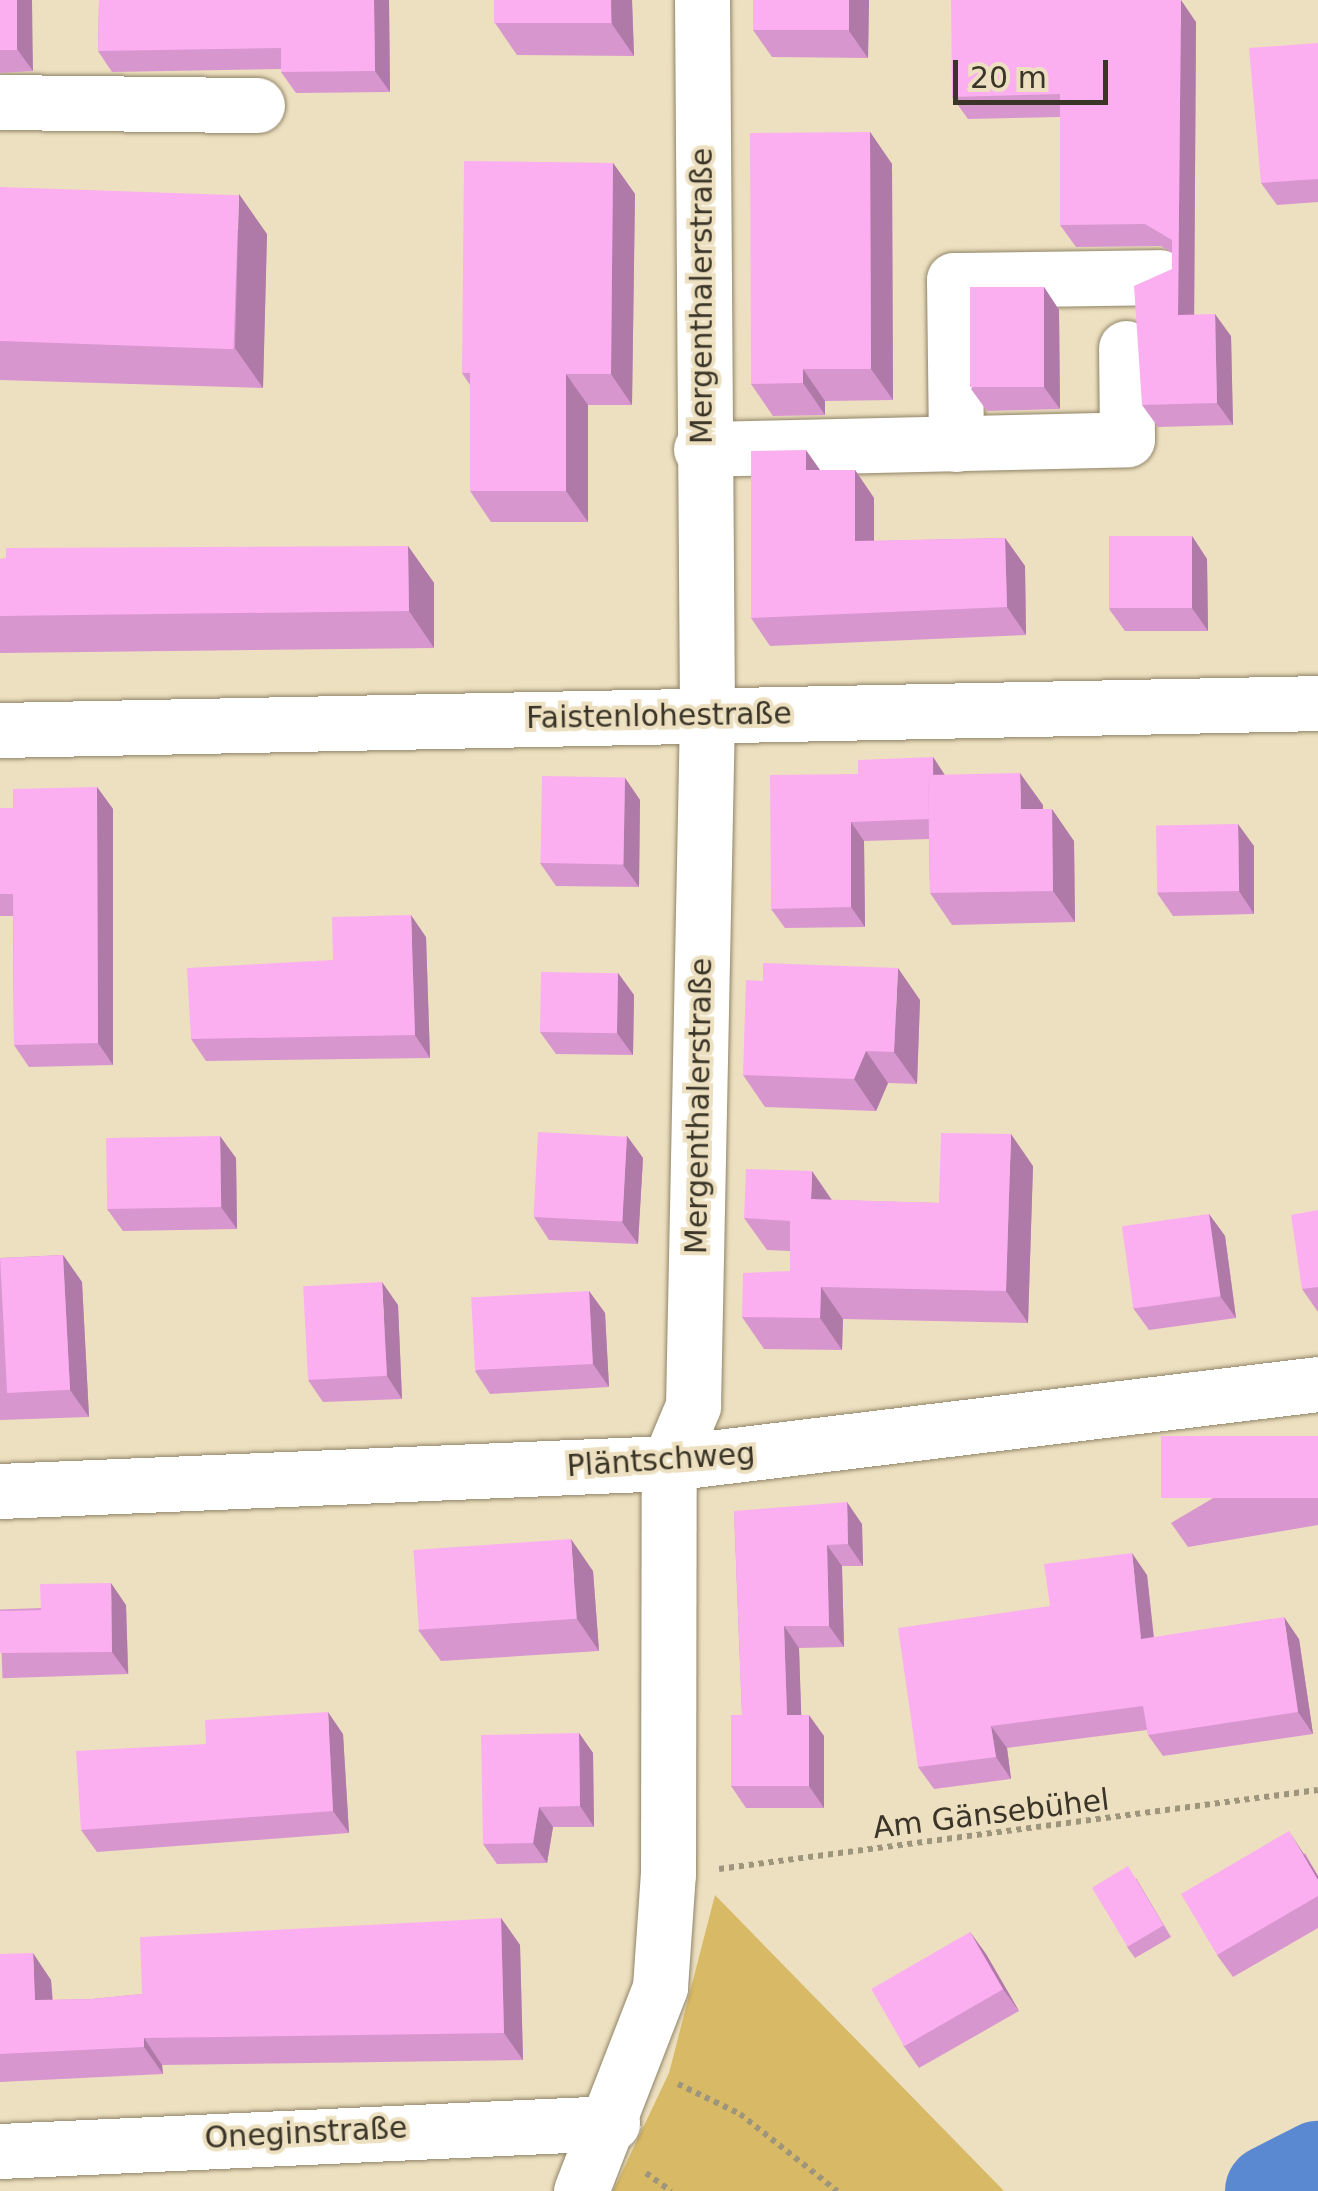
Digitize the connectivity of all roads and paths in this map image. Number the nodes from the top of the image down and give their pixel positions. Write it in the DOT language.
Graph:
graph roads {
  1 [pos="702,0"];
  2 [pos="0,102"];
  3 [pos="258,106"];
  4 [pos="1160,277"];
  5 [pos="1126,348"];
  6 [pos="956,444"];
  7 [pos="701,449"];
  8 [pos="1318,704"];
  9 [pos="707,714"];
  10 [pos="0,730"];
  11 [pos="1318,1384"];
  12 [pos="670,1463"];
  13 [pos="0,1492"];
  14 [pos="1318,1790"];
  15 [pos="668,1874"];
  16 [pos="636,2064"];
  17 [pos="612,2124"];
  18 [pos="0,2151"];
  19 [pos="581,2191"];
  20 [pos="837,2191"];
  1 -- 7 [label="street, Mergenthalerstraße"];
  2 -- 3 [label="street"];
  4 -- 6 [label="street"];
  5 -- 6 [label="street"];
  6 -- 7 [label="street"];
  7 -- 9 [label="street, Mergenthalerstraße"];
  8 -- 9 [label="street, Faistenlohestraße"];
  9 -- 10 [label="street, Faistenlohestraße"];
  9 -- 12 [label="street, Mergenthalerstraße"];
  11 -- 12 [label="street, Pläntschweg"];
  12 -- 13 [label="street, Pläntschweg"];
  12 -- 15 [label="street, Mergenthalerstraße"];
  14 -- 15 [label="path, Am Gänsebühel"];
  15 -- 16 [label="street, Mergenthalerstraße"];
  16 -- 17 [label="street, Mergenthalerstraße"];
  16 -- 20 [label="path"];
  17 -- 18 [label="street, Oneginstraße"];
  17 -- 19 [label="street, Mergenthalerstraße"];
}
